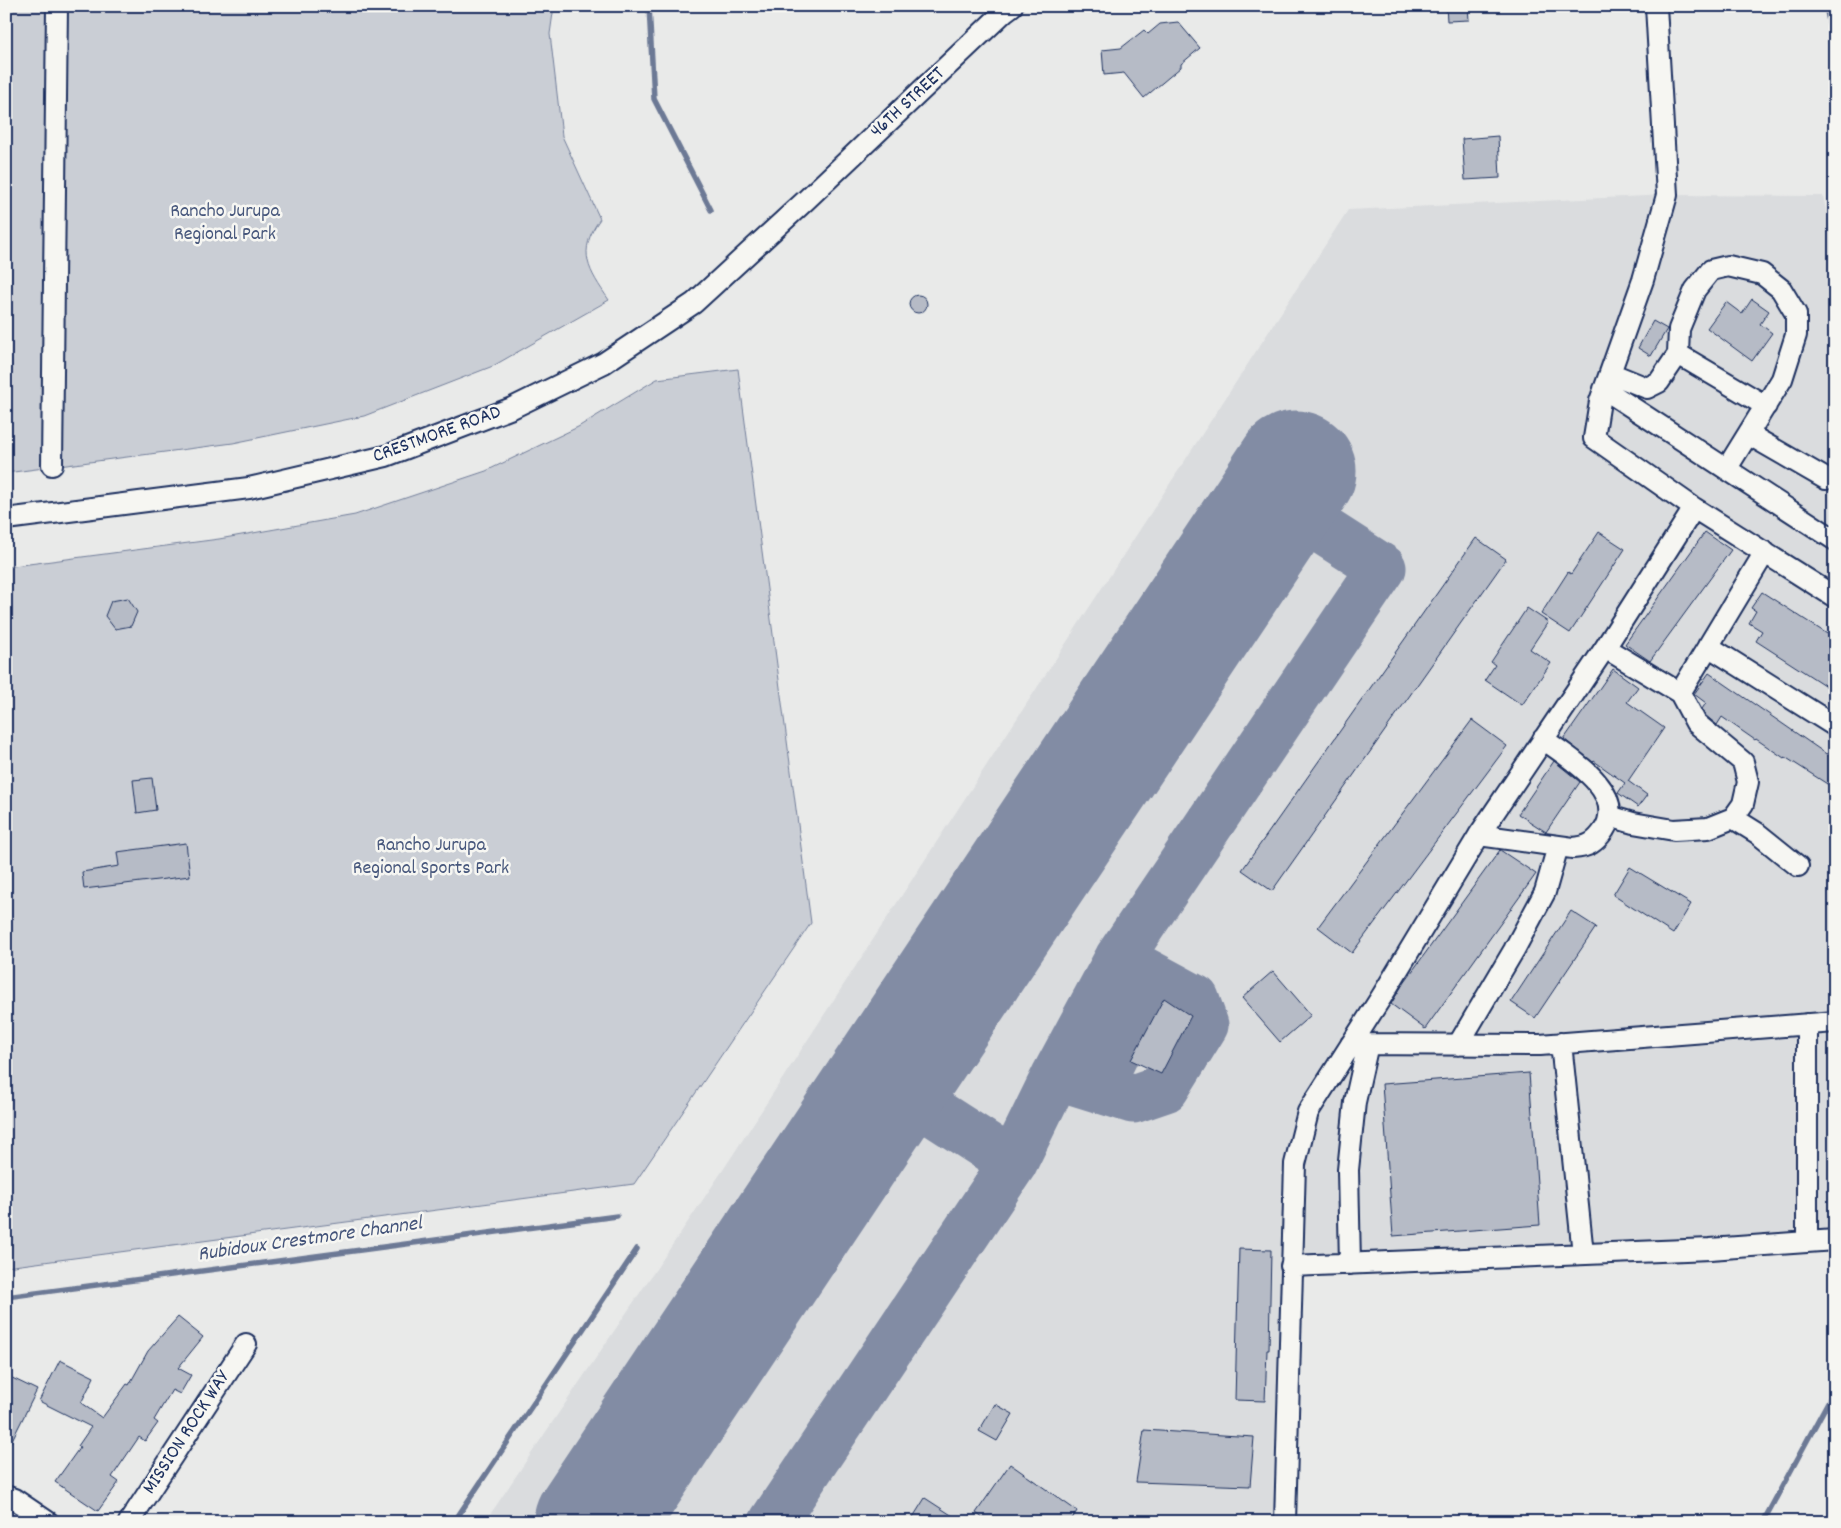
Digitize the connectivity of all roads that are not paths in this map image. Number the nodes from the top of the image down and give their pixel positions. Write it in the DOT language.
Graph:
graph roads {
  1 [pos="57,6"];
  2 [pos="1012,6"];
  3 [pos="1656,6"];
  4 [pos="805,201"];
  5 [pos="1678,354"];
  6 [pos="1607,381"];
  7 [pos="1766,406"];
  8 [pos="1748,434"];
  9 [pos="52,464"];
  10 [pos="1727,468"];
  11 [pos="1826,479"];
  12 [pos="1694,508"];
  13 [pos="6,519"];
  14 [pos="1835,540"];
  15 [pos="1765,552"];
  16 [pos="1835,597"];
  17 [pos="1708,646"];
  18 [pos="1605,648"];
  19 [pos="1680,693"];
  20 [pos="1835,726"];
  21 [pos="1543,739"];
  22 [pos="1609,816"];
  23 [pos="1733,818"];
  24 [pos="1479,836"];
  25 [pos="1558,846"];
  26 [pos="1798,866"];
  27 [pos="1835,1022"];
  28 [pos="1807,1024"];
  29 [pos="1561,1043"];
  30 [pos="1359,1044"];
  31 [pos="1458,1044"];
  32 [pos="1835,1240"];
  33 [pos="1807,1242"];
  34 [pos="1584,1254"];
  35 [pos="1350,1264"];
  36 [pos="1291,1266"];
  37 [pos="246,1344"];
  38 [pos="6,1496"];
  39 [pos="48,1522"];
  40 [pos="129,1522"];
  41 [pos="1284,1522"];
  1 -- 9 [label="street"];
  2 -- 4 [label="street, 46TH STREET"];
  3 -- 6 [label="street"];
  4 -- 13 [label="street, CRESTMORE ROAD"];
  5 -- 6 [label="street"];
  5 -- 7 [label="street"];
  5 -- 7 [label="street"];
  6 -- 10 [label="street"];
  6 -- 12 [label="street"];
  7 -- 8 [label="street"];
  8 -- 10 [label="street"];
  8 -- 11 [label="street"];
  10 -- 14 [label="street"];
  12 -- 15 [label="street"];
  12 -- 18 [label="street"];
  15 -- 16 [label="street"];
  15 -- 17 [label="street"];
  17 -- 19 [label="street"];
  17 -- 20 [label="street"];
  18 -- 19 [label="street"];
  18 -- 21 [label="street"];
  19 -- 23 [label="street"];
  21 -- 22 [label="street"];
  21 -- 24 [label="street"];
  22 -- 23 [label="street"];
  22 -- 25 [label="street"];
  23 -- 26 [label="street"];
  24 -- 25 [label="street"];
  24 -- 30 [label="street"];
  25 -- 31 [label="street"];
  27 -- 28 [label="street"];
  28 -- 29 [label="street"];
  28 -- 33 [label="street"];
  29 -- 31 [label="street"];
  29 -- 34 [label="street"];
  30 -- 31 [label="street"];
  30 -- 35 [label="street"];
  30 -- 36 [label="street"];
  32 -- 33 [label="street"];
  33 -- 34 [label="street"];
  34 -- 35 [label="street"];
  35 -- 36 [label="street"];
  36 -- 41 [label="street"];
  37 -- 40 [label="street, MISSION ROCK WAY"];
  38 -- 39 [label="street"];
}
